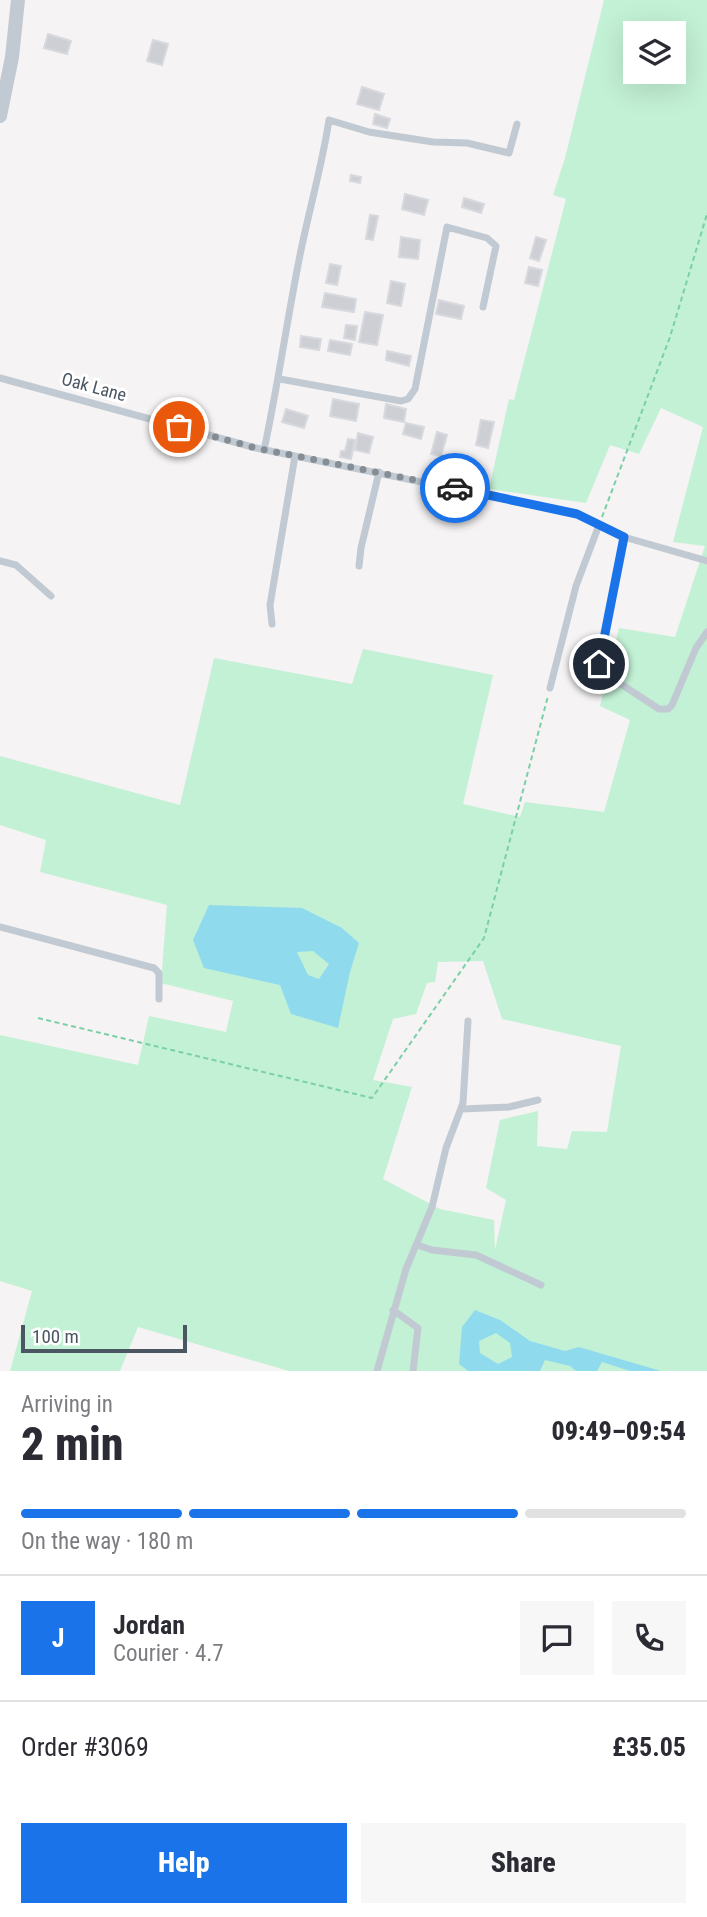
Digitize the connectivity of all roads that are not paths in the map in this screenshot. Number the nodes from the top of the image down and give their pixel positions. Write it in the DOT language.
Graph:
graph roads {
  1 [pos="18,0"];
  2 [pos="0,116"];
  3 [pos="517,124"];
  4 [pos="484,307"];
  5 [pos="0,378"];
  6 [pos="280,379"];
  7 [pos="264,450"];
  8 [pos="295,456"];
  9 [pos="379,471"];
  10 [pos="599,525"];
  11 [pos="624,537"];
  12 [pos="0,561"];
  13 [pos="707,561"];
  14 [pos="359,566"];
  15 [pos="51,596"];
  16 [pos="272,624"];
  17 [pos="707,632"];
  18 [pos="550,688"];
  19 [pos="0,927"];
  20 [pos="159,999"];
  21 [pos="468,1021"];
  22 [pos="538,1100"];
  23 [pos="462,1109"];
  24 [pos="417,1245"];
  25 [pos="541,1285"];
  26 [pos="393,1310"];
  27 [pos="377,1371"];
  28 [pos="413,1371"];
  1 -- 2 [label="street"];
  3 -- 6 [label="lane"];
  4 -- 6 [label="lane"];
  5 -- 7 [label="lane, Oak Lane"];
  6 -- 7 [label="lane"];
  7 -- 8 [label="lane, Oak Lane"];
  8 -- 9 [label="lane, Oak Lane"];
  8 -- 16 [label="lane"];
  9 -- 10 [label="lane, Oak Lane"];
  9 -- 14 [label="lane"];
  10 -- 11 [label="lane, Oak Lane"];
  10 -- 18 [label="lane"];
  11 -- 13 [label="lane, Oak Lane"];
  11 -- 17 [label="lane"];
  12 -- 15 [label="lane"];
  19 -- 20 [label="lane"];
  21 -- 23 [label="lane"];
  22 -- 23 [label="lane"];
  23 -- 24 [label="lane"];
  24 -- 25 [label="lane"];
  24 -- 26 [label="lane"];
  26 -- 27 [label="lane"];
  26 -- 28 [label="lane"];
}
